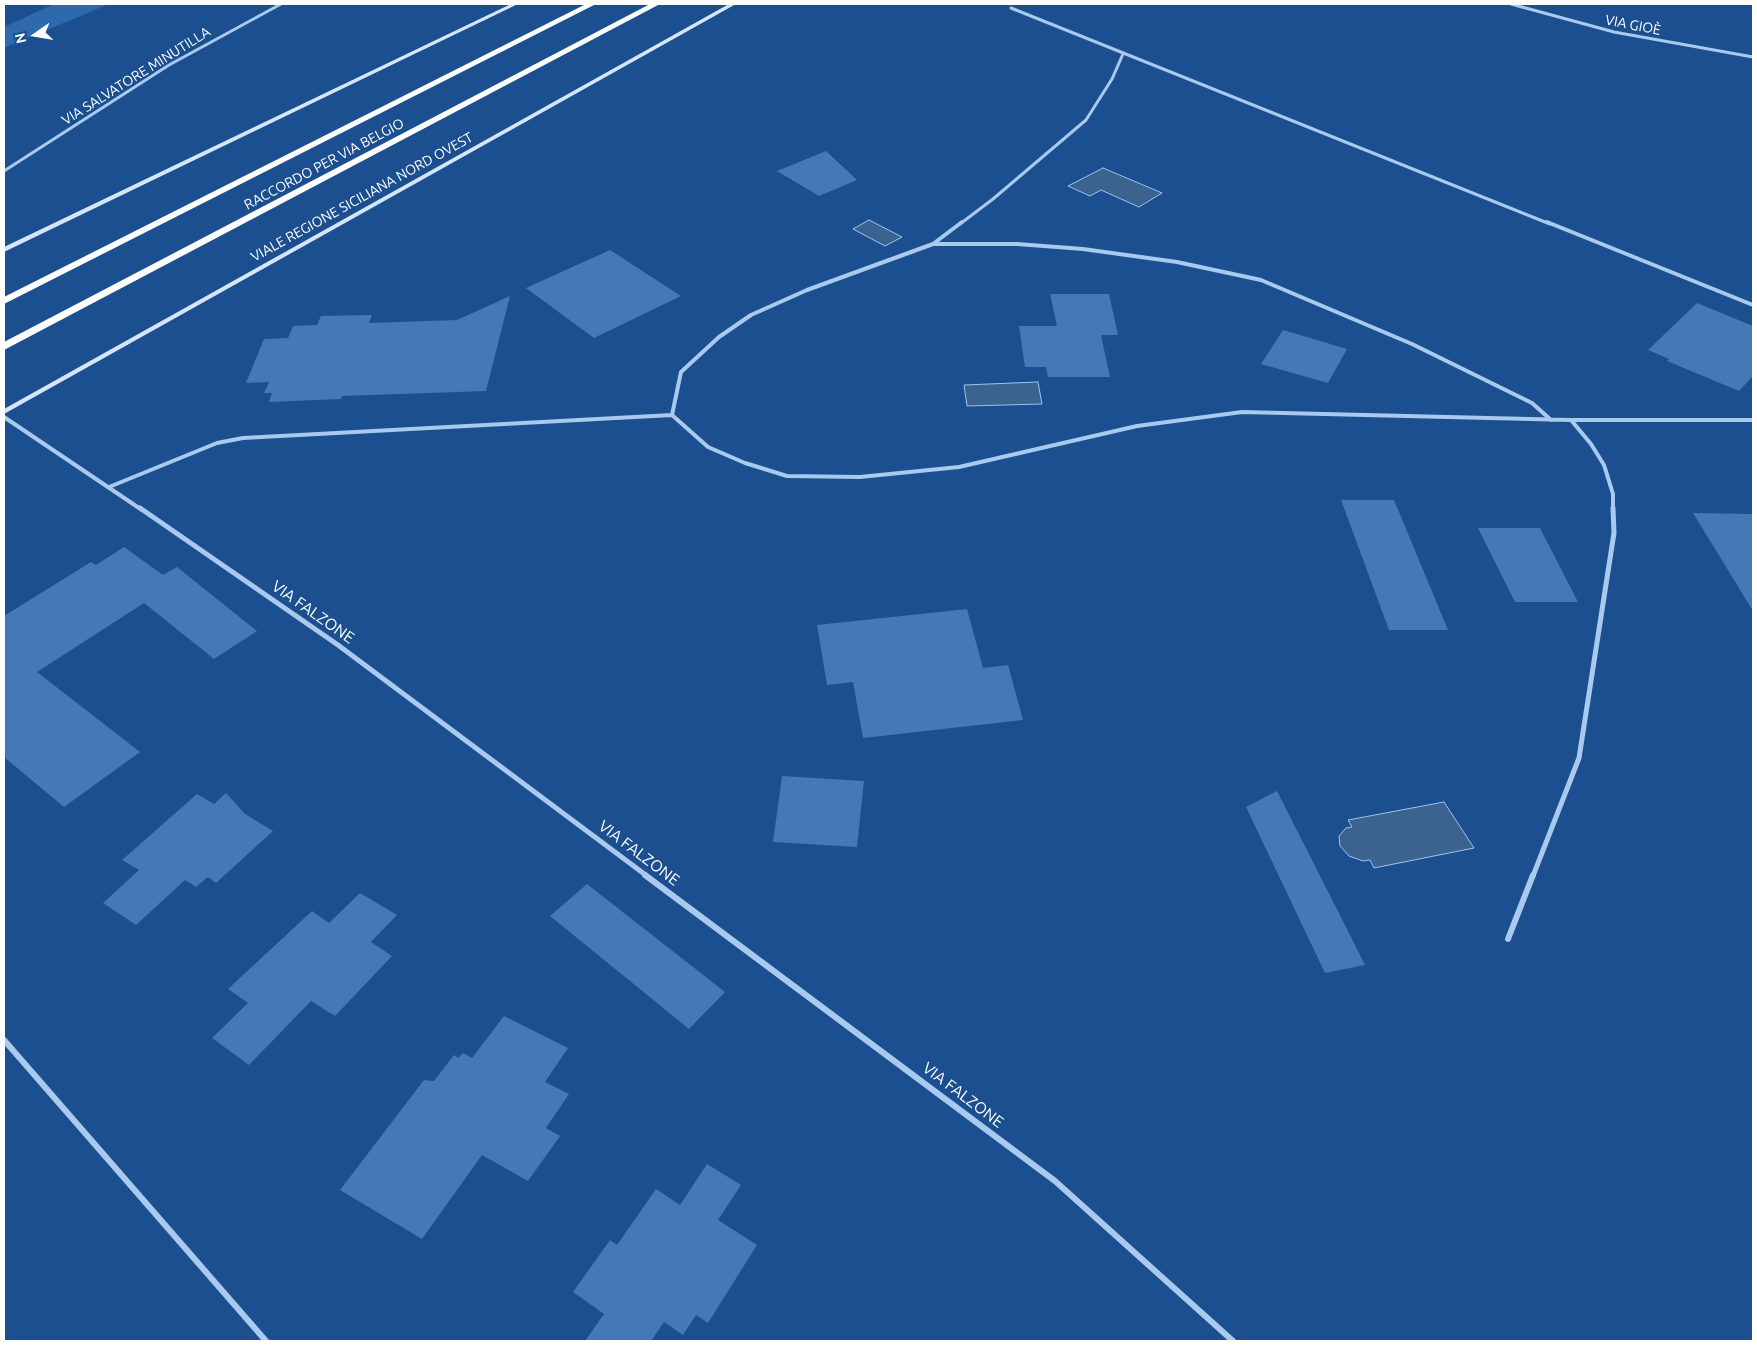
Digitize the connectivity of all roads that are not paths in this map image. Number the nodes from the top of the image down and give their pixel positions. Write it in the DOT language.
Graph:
graph roads {
  1 [pos="281,4"];
  2 [pos="516,4"];
  3 [pos="592,4"];
  4 [pos="656,4"];
  5 [pos="733,4"];
  6 [pos="1511,4"];
  7 [pos="1011,8"];
  8 [pos="1123,54"];
  9 [pos="1753,57"];
  10 [pos="4,171"];
  11 [pos="933,244"];
  12 [pos="4,250"];
  13 [pos="4,301"];
  14 [pos="1753,306"];
  15 [pos="4,348"];
  16 [pos="4,412"];
  17 [pos="672,415"];
  18 [pos="4,417"];
  19 [pos="1551,420"];
  20 [pos="1570,420"];
  21 [pos="1753,420"];
  22 [pos="109,487"];
  23 [pos="1508,939"];
  24 [pos="4,1040"];
  25 [pos="266,1341"];
  26 [pos="1233,1341"];
  1 -- 10 [label="street, VIA SALVATORE MINUTILLA"];
  2 -- 12 [label="street"];
  3 -- 13 [label="highway, RACCORDO PER VIA BELGIO"];
  4 -- 15 [label="highway, RACCORDO PER VIA BELGIO"];
  5 -- 16 [label="street, VIALE REGIONE SICILIANA NORD OVEST"];
  6 -- 9 [label="street, VIA GIOÈ"];
  7 -- 8 [label="street"];
  8 -- 11 [label="street"];
  8 -- 14 [label="street"];
  11 -- 17 [label="street"];
  11 -- 19 [label="street"];
  17 -- 19 [label="street"];
  17 -- 22 [label="street"];
  18 -- 22 [label="street, VIA FALZONE"];
  19 -- 20 [label="street"];
  20 -- 21 [label="street"];
  20 -- 23 [label="street"];
  22 -- 26 [label="street, VIA FALZONE"];
  24 -- 25 [label="street"];
}
